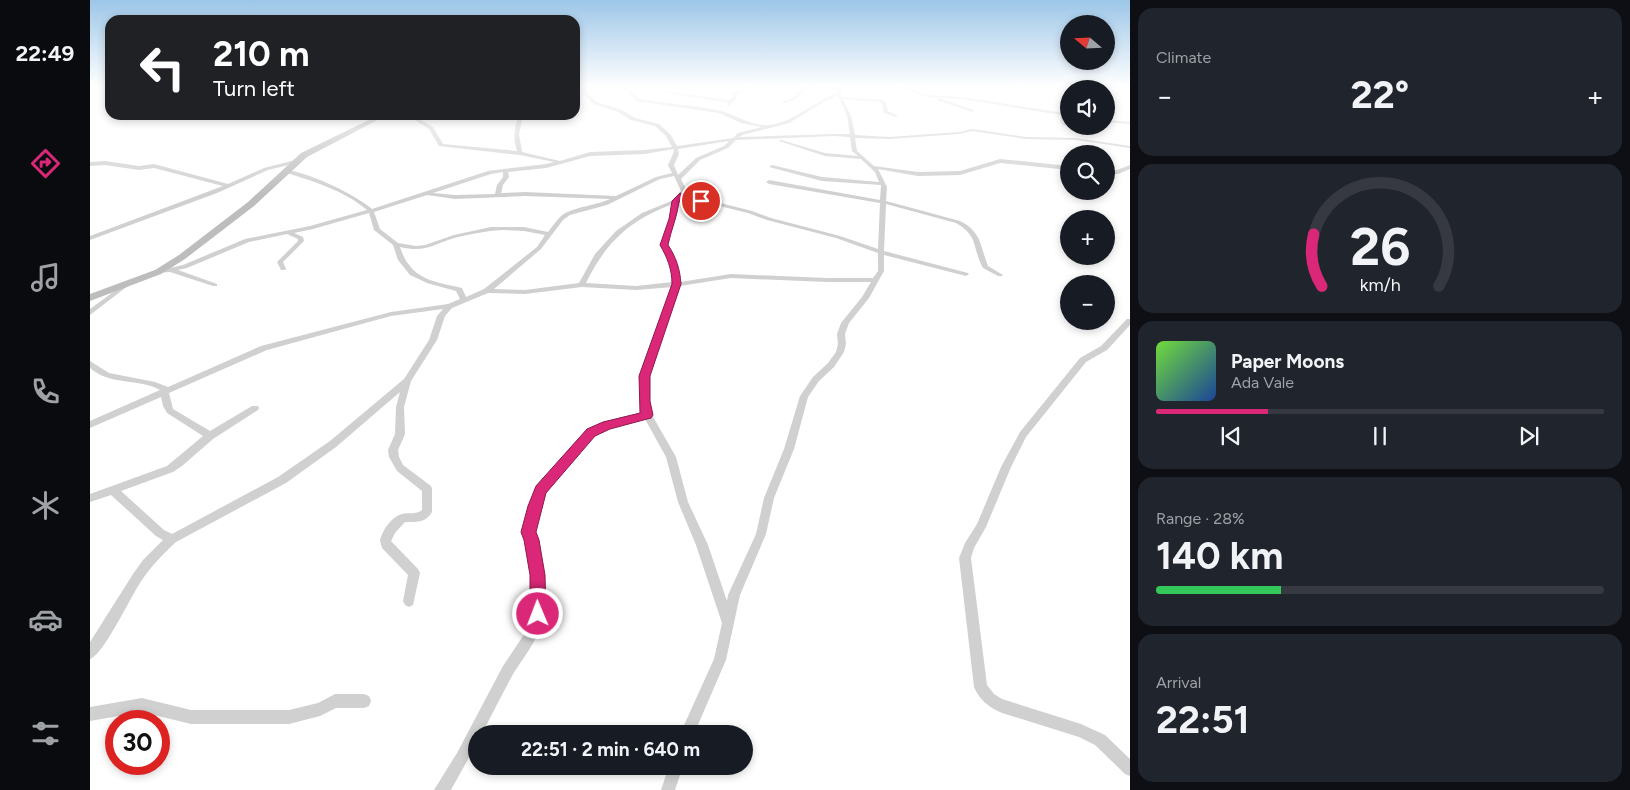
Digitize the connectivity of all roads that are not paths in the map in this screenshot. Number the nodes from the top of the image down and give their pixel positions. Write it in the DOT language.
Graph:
graph roads {
  1 [pos="370,122"];
  2 [pos="420,122"];
  3 [pos="517,122"];
  4 [pos="644,122"];
  5 [pos="744,122"];
  6 [pos="787,122"];
  7 [pos="848,122"];
  8 [pos="1116,122"];
  9 [pos="1130,123"];
  10 [pos="770,127"];
  11 [pos="852,135"];
  12 [pos="774,138"];
  13 [pos="736,139"];
  14 [pos="1130,147"];
  15 [pos="676,148"];
  16 [pos="520,153"];
  17 [pos="861,158"];
  18 [pos="295,162"];
  19 [pos="562,162"];
  20 [pos="90,164"];
  21 [pos="772,167"];
  22 [pos="873,167"];
  23 [pos="1060,167"];
  24 [pos="1130,167"];
  25 [pos="505,170"];
  26 [pos="286,172"];
  27 [pos="1115,172"];
  28 [pos="677,176"];
  29 [pos="769,182"];
  30 [pos="883,184"];
  31 [pos="229,186"];
  32 [pos="426,194"];
  33 [pos="683,195"];
  34 [pos="497,196"];
  35 [pos="618,198"];
  36 [pos="676,201"];
  37 [pos="884,203"];
  38 [pos="370,211"];
  39 [pos="288,233"];
  40 [pos="548,234"];
  41 [pos="90,238"];
  42 [pos="396,244"];
  43 [pos="881,252"];
  44 [pos="283,269"];
  45 [pos="171,270"];
  46 [pos="158,272"];
  47 [pos="966,274"];
  48 [pos="1000,275"];
  49 [pos="875,280"];
  50 [pos="127,284"];
  51 [pos="677,284"];
  52 [pos="215,285"];
  53 [pos="582,285"];
  54 [pos="487,291"];
  55 [pos="90,298"];
  56 [pos="464,299"];
  57 [pos="449,306"];
  58 [pos="90,313"];
  59 [pos="1130,321"];
  60 [pos="90,364"];
  61 [pos="407,381"];
  62 [pos="166,391"];
  63 [pos="255,408"];
  64 [pos="647,415"];
  65 [pos="90,425"];
  66 [pos="210,436"];
  67 [pos="114,491"];
  68 [pos="90,498"];
  69 [pos="172,539"];
  70 [pos="409,601"];
  71 [pos="727,620"];
  72 [pos="90,654"];
  73 [pos="364,700"];
  74 [pos="90,714"];
  75 [pos="691,725"];
  76 [pos="1130,769"];
  77 [pos="673,775"];
  78 [pos="441,790"];
  79 [pos="668,790"];
  1 -- 18 [label="street"];
  2 -- 16 [label="street"];
  3 -- 16 [label="street"];
  4 -- 15 [label="street"];
  5 -- 10 [label="street"];
  6 -- 10 [label="street"];
  7 -- 11 [label="street"];
  8 -- 9 [label="street"];
  10 -- 13 [label="street"];
  11 -- 12 [label="street"];
  11 -- 14 [label="street"];
  11 -- 17 [label="street"];
  12 -- 13 [label="street"];
  12 -- 17 [label="street"];
  13 -- 15 [label="street"];
  13 -- 28 [label="street"];
  15 -- 19 [label="street"];
  15 -- 28 [label="street"];
  16 -- 19 [label="street"];
  17 -- 22 [label="street"];
  18 -- 26 [label="street"];
  18 -- 31 [label="street"];
  19 -- 25 [label="street"];
  20 -- 31 [label="street"];
  21 -- 30 [label="street"];
  22 -- 23 [label="street"];
  22 -- 30 [label="street"];
  24 -- 27 [label="street"];
  25 -- 32 [label="street"];
  25 -- 34 [label="street"];
  26 -- 38 [label="street"];
  26 -- 46 [label="street"];
  28 -- 33 [label="street"];
  28 -- 35 [label="street"];
  29 -- 37 [label="street"];
  30 -- 37 [label="street"];
  31 -- 41 [label="street"];
  32 -- 34 [label="street"];
  32 -- 38 [label="street"];
  33 -- 36 [label="street"];
  33 -- 43 [label="street"];
  34 -- 35 [label="street"];
  35 -- 40 [label="street"];
  36 -- 51 [label="street"];
  36 -- 53 [label="street"];
  37 -- 43 [label="street"];
  37 -- 48 [label="street"];
  38 -- 39 [label="street"];
  38 -- 42 [label="street"];
  39 -- 44 [label="street"];
  39 -- 45 [label="street"];
  40 -- 42 [label="street"];
  40 -- 54 [label="street"];
  42 -- 56 [label="street"];
  43 -- 47 [label="street"];
  43 -- 49 [label="street"];
  45 -- 46 [label="street"];
  45 -- 52 [label="street"];
  46 -- 50 [label="street"];
  49 -- 51 [label="street"];
  49 -- 71 [label="street"];
  50 -- 55 [label="street"];
  50 -- 58 [label="street"];
  51 -- 53 [label="street"];
  51 -- 64 [label="street"];
  53 -- 54 [label="street"];
  54 -- 56 [label="street"];
  56 -- 57 [label="street"];
  57 -- 61 [label="street"];
  57 -- 62 [label="street"];
  59 -- 76 [label="street"];
  60 -- 62 [label="street"];
  61 -- 69 [label="street"];
  61 -- 70 [label="street"];
  62 -- 65 [label="street"];
  62 -- 66 [label="street"];
  63 -- 66 [label="street"];
  64 -- 71 [label="street"];
  64 -- 78 [label="street"];
  66 -- 67 [label="street"];
  67 -- 68 [label="street"];
  67 -- 69 [label="street"];
  69 -- 72 [label="street"];
  71 -- 75 [label="street"];
  73 -- 74 [label="street"];
  77 -- 79 [label="street"];
}
